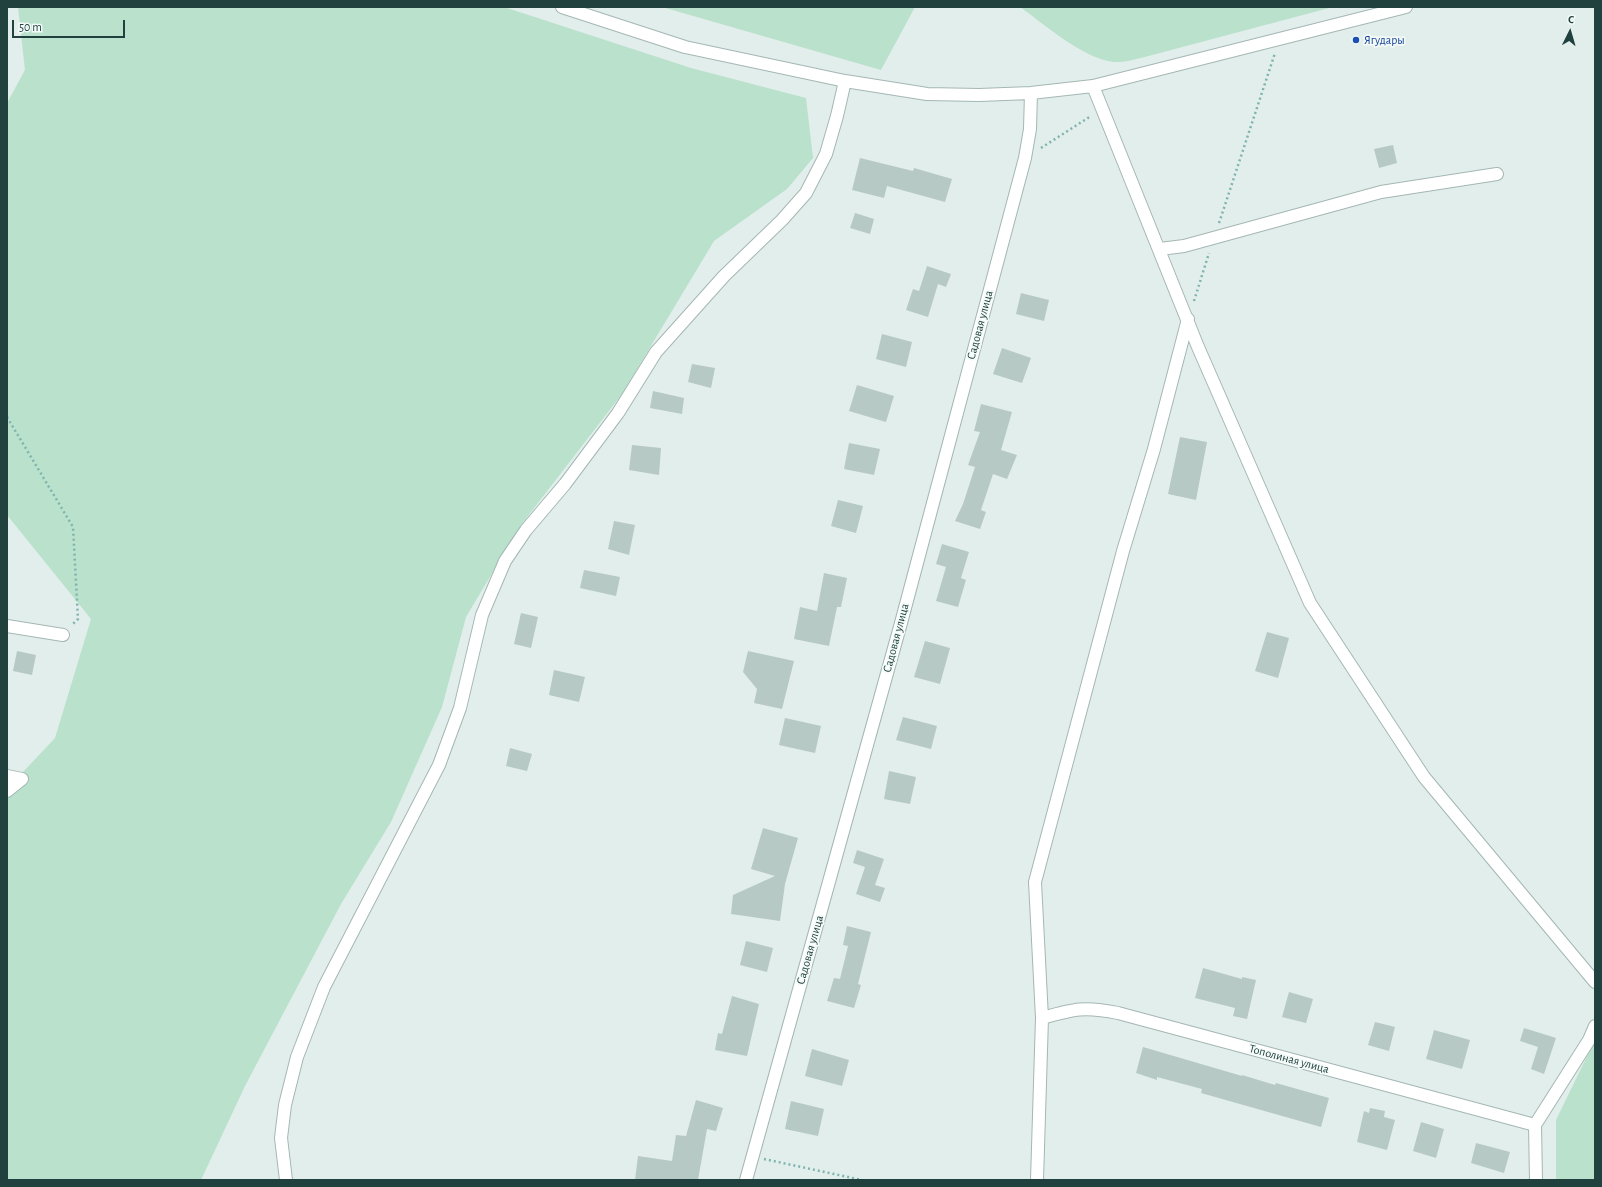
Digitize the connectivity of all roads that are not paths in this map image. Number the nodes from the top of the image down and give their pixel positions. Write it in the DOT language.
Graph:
graph roads {
  1 [pos="562,7"];
  2 [pos="1406,7"];
  3 [pos="845,81"];
  4 [pos="1093,86"];
  5 [pos="1031,93"];
  6 [pos="1497,174"];
  7 [pos="1160,249"];
  8 [pos="1188,319"];
  9 [pos="7,626"];
  10 [pos="63,635"];
  11 [pos="7,776"];
  12 [pos="7,791"];
  13 [pos="1595,982"];
  14 [pos="1042,1018"];
  15 [pos="1595,1026"];
  16 [pos="1535,1125"];
  17 [pos="286,1180"];
  18 [pos="746,1180"];
  19 [pos="1036,1180"];
  20 [pos="1536,1180"];
  1 -- 3 [label="street"];
  2 -- 4 [label="street"];
  3 -- 5 [label="street"];
  3 -- 17 [label="street"];
  4 -- 5 [label="street"];
  4 -- 7 [label="street"];
  5 -- 18 [label="street, Садовая улица"];
  6 -- 7 [label="street"];
  7 -- 8 [label="street"];
  8 -- 13 [label="street"];
  8 -- 14 [label="street"];
  9 -- 10 [label="street"];
  11 -- 12 [label="street"];
  14 -- 16 [label="street, Тополиная улица"];
  14 -- 19 [label="street"];
  15 -- 16 [label="street"];
  16 -- 20 [label="street"];
}
